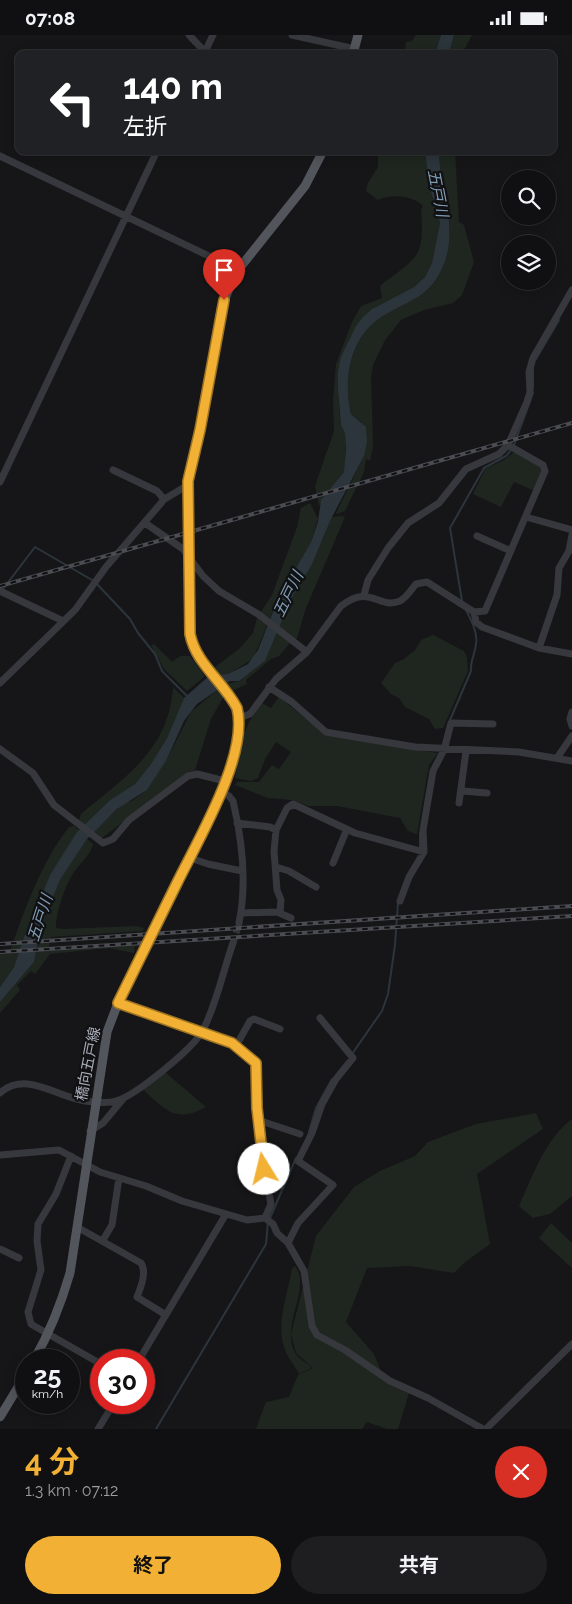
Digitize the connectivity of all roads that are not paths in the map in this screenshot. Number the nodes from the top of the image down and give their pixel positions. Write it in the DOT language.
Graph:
graph roads {
  1 [pos="189,35"];
  2 [pos="213,35"];
  3 [pos="292,35"];
  4 [pos="358,35"];
  5 [pos="202,50"];
  6 [pos="206,50"];
  7 [pos="350,50"];
  8 [pos="354,50"];
  9 [pos="155,155"];
  10 [pos="318,155"];
  11 [pos="0,156"];
  12 [pos="126,216"];
  13 [pos="238,270"];
  14 [pos="572,289"];
  15 [pos="508,445"];
  16 [pos="113,470"];
  17 [pos="0,482"];
  18 [pos="188,489"];
  19 [pos="163,500"];
  20 [pos="526,517"];
  21 [pos="145,523"];
  22 [pos="572,530"];
  23 [pos="572,535"];
  24 [pos="477,536"];
  25 [pos="510,551"];
  26 [pos="191,557"];
  27 [pos="0,591"];
  28 [pos="364,595"];
  29 [pos="474,612"];
  30 [pos="63,621"];
  31 [pos="538,648"];
  32 [pos="307,652"];
  33 [pos="572,654"];
  34 [pos="0,683"];
  35 [pos="269,687"];
  36 [pos="572,712"];
  37 [pos="239,718"];
  38 [pos="493,724"];
  39 [pos="572,727"];
  40 [pos="572,736"];
  41 [pos="0,749"];
  42 [pos="444,750"];
  43 [pos="466,751"];
  44 [pos="557,758"];
  45 [pos="572,761"];
  46 [pos="225,781"];
  47 [pos="462,791"];
  48 [pos="222,793"];
  49 [pos="487,793"];
  50 [pos="459,803"];
  51 [pos="237,823"];
  52 [pos="347,829"];
  53 [pos="276,830"];
  54 [pos="424,852"];
  55 [pos="190,858"];
  56 [pos="333,863"];
  57 [pos="276,867"];
  58 [pos="242,871"];
  59 [pos="316,887"];
  60 [pos="400,901"];
  61 [pos="280,912"];
  62 [pos="241,913"];
  63 [pos="291,918"];
  64 [pos="239,923"];
  65 [pos="233,943"];
  66 [pos="118,1003"];
  67 [pos="320,1018"];
  68 [pos="280,1029"];
  69 [pos="202,1031"];
  70 [pos="236,1046"];
  71 [pos="0,1093"];
  72 [pos="124,1098"];
  73 [pos="95,1101"];
  74 [pos="258,1120"];
  75 [pos="90,1131"];
  76 [pos="300,1134"];
  77 [pos="0,1155"];
  78 [pos="71,1156"];
  79 [pos="85,1165"];
  80 [pos="119,1178"];
  81 [pos="226,1214"];
  82 [pos="265,1218"];
  83 [pos="77,1227"];
  84 [pos="103,1240"];
  85 [pos="288,1243"];
  86 [pos="0,1249"];
  87 [pos="19,1258"];
  88 [pos="166,1315"];
  89 [pos="49,1333"];
  90 [pos="572,1344"];
  91 [pos="40,1349"];
  92 [pos="146,1349"];
  93 [pos="90,1357"];
  94 [pos="15,1392"];
  95 [pos="107,1414"];
  96 [pos="0,1417"];
  97 [pos="98,1429"];
  98 [pos="485,1429"];
  1 -- 5 [label="street"];
  2 -- 6 [label="street"];
  3 -- 7 [label="street"];
  4 -- 8 [label="main road"];
  9 -- 12 [label="street"];
  10 -- 13 [label="main road, 橋向五戸線"];
  11 -- 12 [label="street"];
  12 -- 13 [label="street"];
  12 -- 17 [label="street"];
  13 -- 18 [label="main road, 橋向五戸線"];
  14 -- 15 [label="street"];
  15 -- 20 [label="street"];
  15 -- 28 [label="street"];
  16 -- 19 [label="street"];
  18 -- 19 [label="street"];
  18 -- 26 [label="main road, 橋向五戸線"];
  19 -- 21 [label="street"];
  20 -- 22 [label="street"];
  20 -- 25 [label="street"];
  21 -- 26 [label="street"];
  21 -- 30 [label="street"];
  23 -- 31 [label="street"];
  24 -- 25 [label="street"];
  25 -- 29 [label="street"];
  26 -- 32 [label="street"];
  26 -- 37 [label="main road, 橋向五戸線"];
  27 -- 30 [label="street"];
  28 -- 29 [label="street"];
  28 -- 32 [label="street"];
  29 -- 31 [label="street"];
  30 -- 34 [label="street"];
  31 -- 33 [label="street"];
  32 -- 35 [label="street"];
  35 -- 37 [label="street"];
  35 -- 42 [label="street"];
  36 -- 39 [label="street"];
  37 -- 46 [label="main road, 橋向五戸線"];
  38 -- 42 [label="street"];
  40 -- 44 [label="street"];
  41 -- 46 [label="street"];
  42 -- 43 [label="street"];
  42 -- 54 [label="street"];
  43 -- 44 [label="street"];
  43 -- 47 [label="street"];
  44 -- 45 [label="street"];
  46 -- 48 [label="main road, 橋向五戸線"];
  47 -- 49 [label="street"];
  47 -- 50 [label="street"];
  48 -- 51 [label="street"];
  48 -- 55 [label="main road, 橋向五戸線"];
  51 -- 53 [label="street"];
  51 -- 58 [label="street"];
  52 -- 53 [label="street"];
  52 -- 54 [label="street"];
  52 -- 56 [label="street"];
  53 -- 57 [label="street"];
  54 -- 60 [label="street"];
  55 -- 58 [label="street"];
  55 -- 66 [label="main road, 橋向五戸線"];
  57 -- 59 [label="street"];
  57 -- 61 [label="street"];
  58 -- 62 [label="street"];
  61 -- 62 [label="street"];
  61 -- 63 [label="street"];
  62 -- 64 [label="street"];
  65 -- 69 [label="street"];
  66 -- 69 [label="street"];
  66 -- 73 [label="main road, 橋向五戸線"];
  67 -- 85 [label="street"];
  68 -- 70 [label="street"];
  69 -- 70 [label="street"];
  69 -- 72 [label="street"];
  70 -- 74 [label="street"];
  71 -- 73 [label="street"];
  72 -- 73 [label="street"];
  72 -- 75 [label="street"];
  73 -- 75 [label="main road, 橋向五戸線"];
  74 -- 76 [label="street"];
  74 -- 82 [label="street"];
  75 -- 79 [label="main road, 橋向五戸線"];
  77 -- 78 [label="street"];
  78 -- 79 [label="street"];
  78 -- 89 [label="street"];
  79 -- 80 [label="street"];
  79 -- 83 [label="main road, 橋向五戸線"];
  80 -- 81 [label="street"];
  80 -- 84 [label="street"];
  81 -- 82 [label="street"];
  81 -- 88 [label="street"];
  82 -- 85 [label="street"];
  83 -- 84 [label="street"];
  83 -- 89 [label="main road, 橋向五戸線"];
  84 -- 88 [label="street"];
  85 -- 98 [label="street"];
  86 -- 87 [label="street"];
  88 -- 92 [label="street"];
  89 -- 91 [label="main road, 橋向五戸線"];
  89 -- 93 [label="street"];
  90 -- 98 [label="street"];
  94 -- 96 [label="main road"];
  95 -- 97 [label="street"];
}
